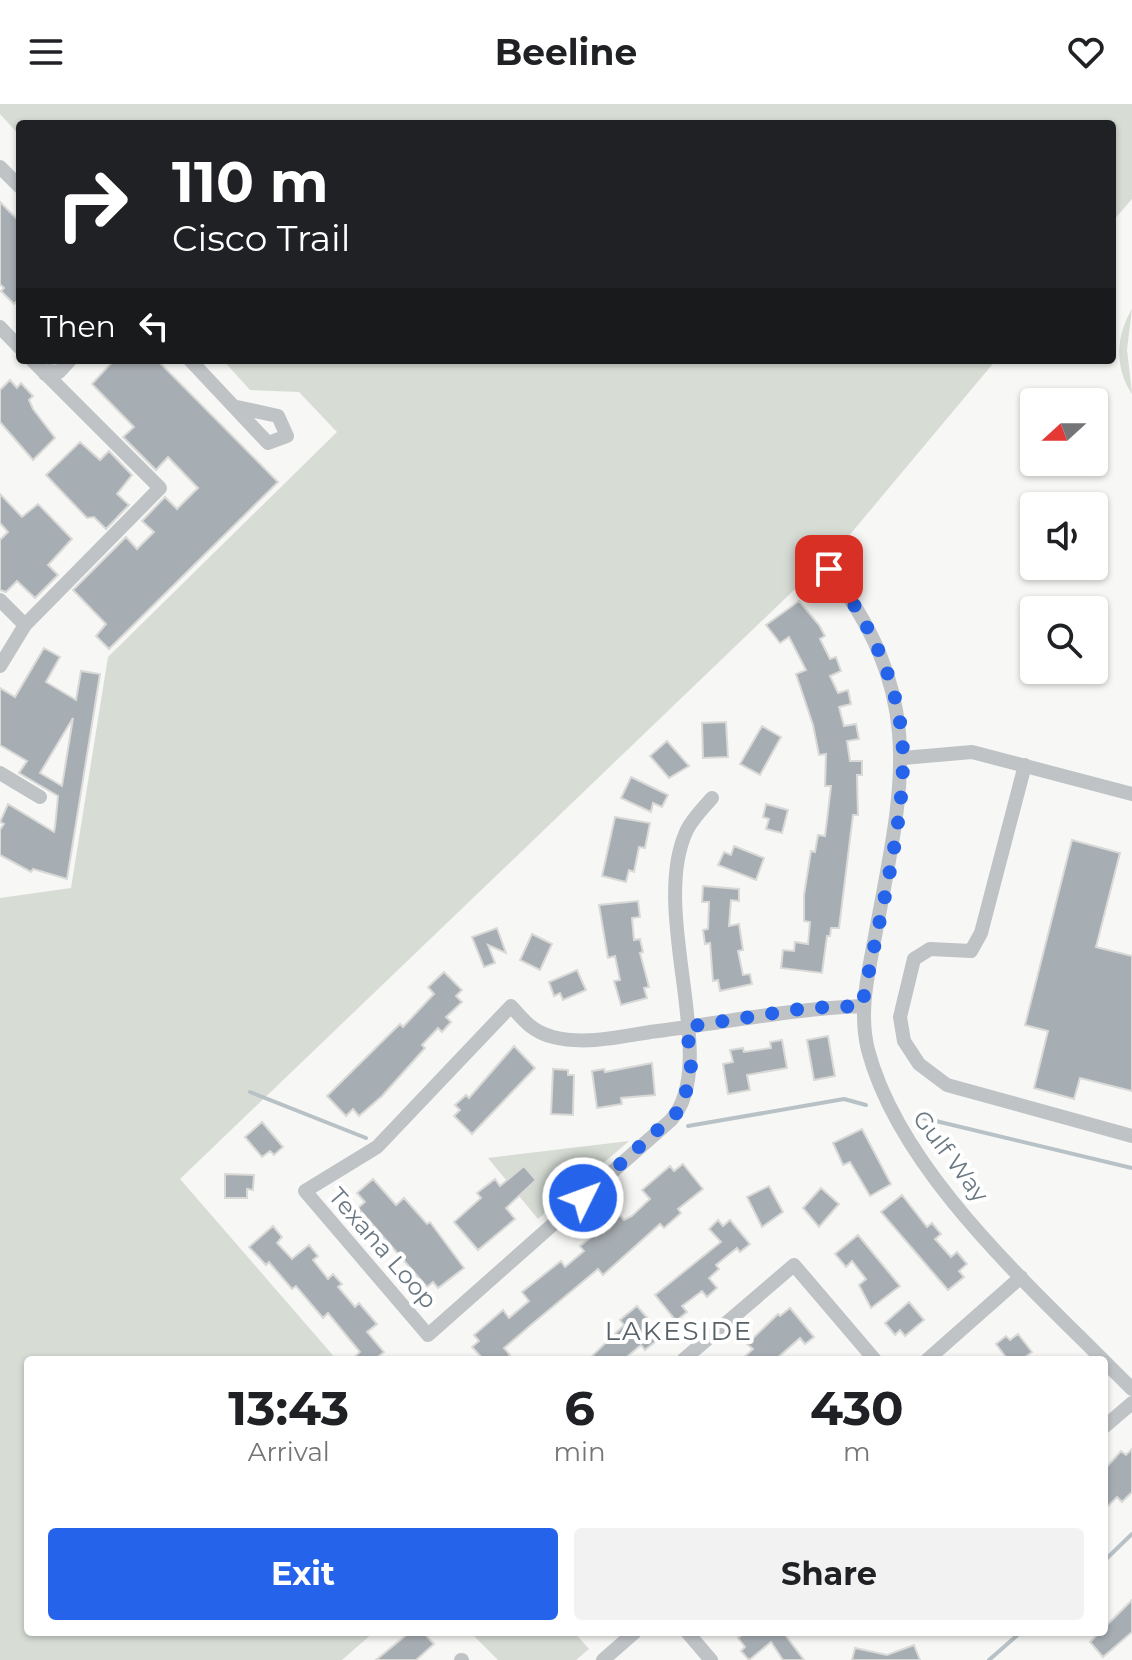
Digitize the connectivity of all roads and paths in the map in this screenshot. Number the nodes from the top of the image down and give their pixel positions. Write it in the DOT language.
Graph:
graph roads {
  1 [pos="0,167"];
  2 [pos="16,183"];
  3 [pos="0,327"];
  4 [pos="16,344"];
  5 [pos="66,364"];
  6 [pos="194,364"];
  7 [pos="48,368"];
  8 [pos="237,407"];
  9 [pos="829,569"];
  10 [pos="0,600"];
  11 [pos="25,625"];
  12 [pos="0,666"];
  13 [pos="903,758"];
  14 [pos="1025,765"];
  15 [pos="0,773"];
  16 [pos="1132,794"];
  17 [pos="40,797"];
  18 [pos="712,798"];
  19 [pos="862,1006"];
  20 [pos="687,1027"];
  21 [pos="1132,1136"];
  22 [pos="1021,1277"];
  23 [pos="688,1356"];
  24 [pos="872,1356"];
  25 [pos="932,1356"];
  26 [pos="1098,1356"];
  27 [pos="1108,1366"];
  28 [pos="1132,1389"];
  29 [pos="1132,1403"];
  30 [pos="1108,1424"];
  31 [pos="630,1636"];
  32 [pos="690,1636"];
  33 [pos="603,1660"];
  34 [pos="711,1660"];
  1 -- 2 [label="street"];
  3 -- 4 [label="street"];
  5 -- 7 [label="street"];
  6 -- 8 [label="street"];
  7 -- 11 [label="street"];
  9 -- 13 [label="street, Gulf Way"];
  10 -- 11 [label="street"];
  11 -- 12 [label="street"];
  13 -- 14 [label="street"];
  13 -- 19 [label="street, Gulf Way"];
  14 -- 16 [label="street"];
  14 -- 21 [label="street"];
  15 -- 17 [label="street"];
  18 -- 20 [label="street"];
  19 -- 20 [label="street"];
  19 -- 22 [label="street, Gulf Way"];
  20 -- 20 [label="street, Texana Loop"];
  22 -- 25 [label="street"];
  22 -- 26 [label="street, Gulf Way"];
  23 -- 24 [label="street"];
  27 -- 28 [label="street, Gulf Way"];
  29 -- 30 [label="street"];
  31 -- 33 [label="street"];
  32 -- 34 [label="street"];
}
